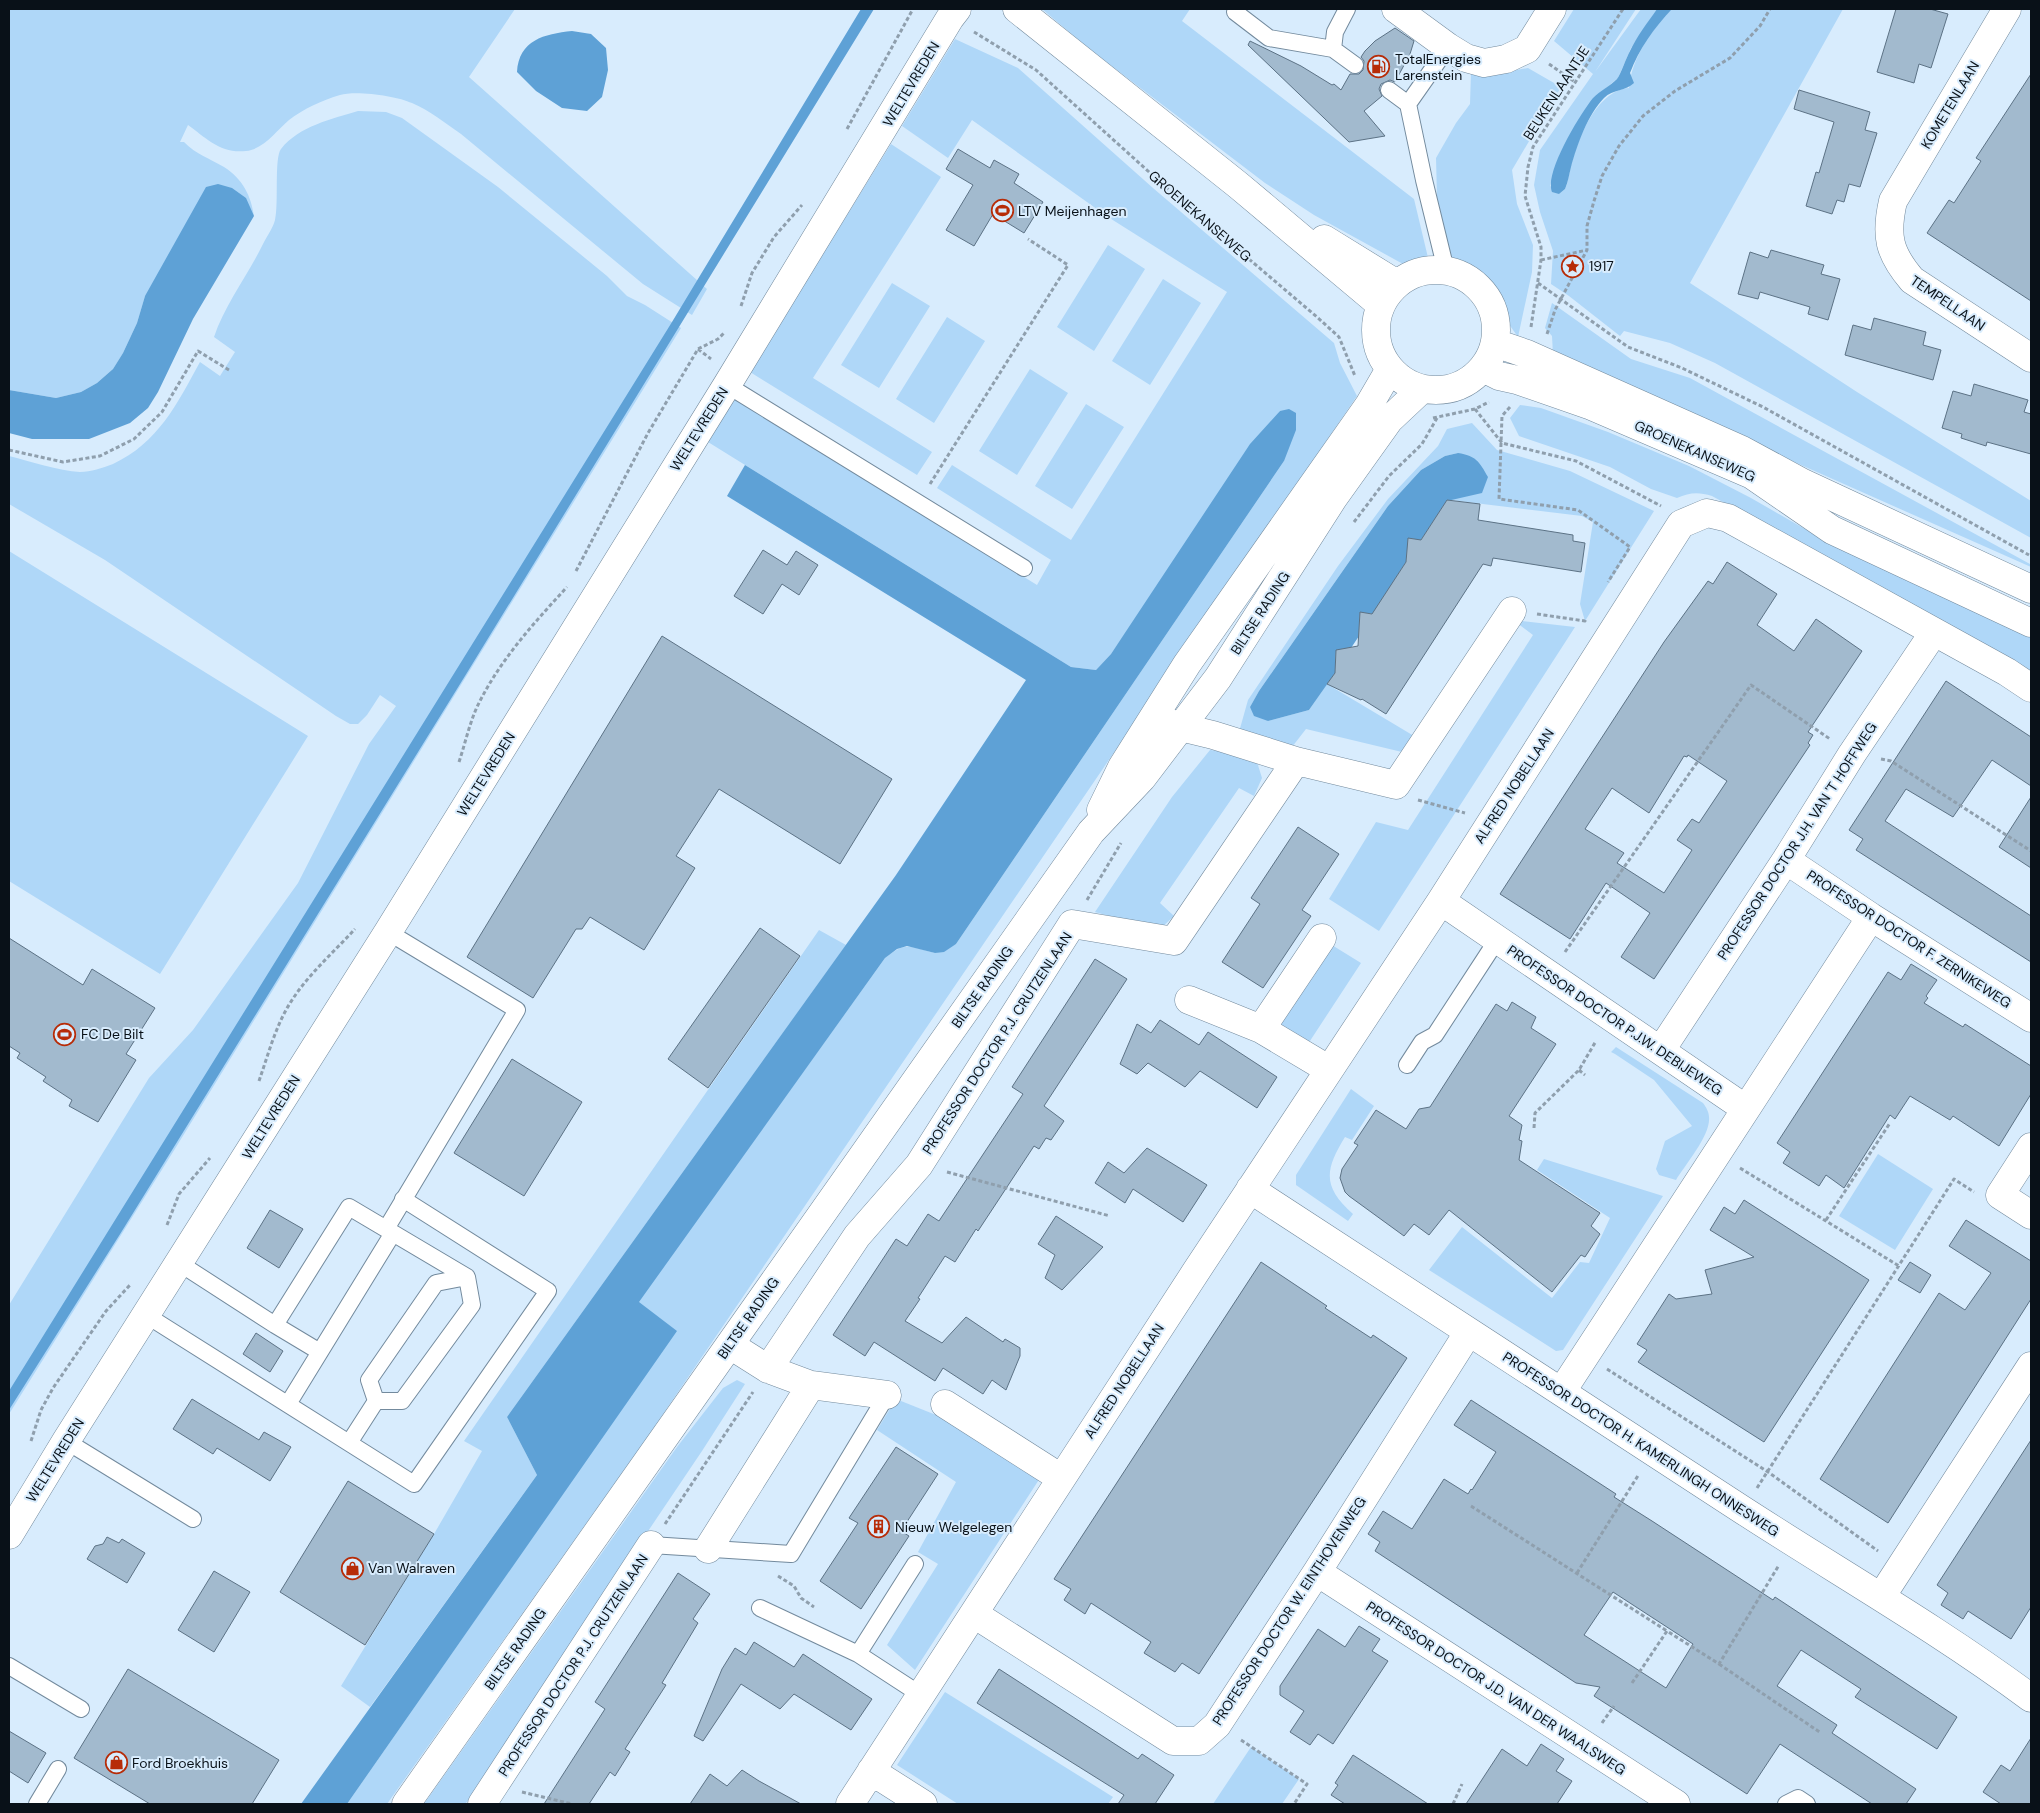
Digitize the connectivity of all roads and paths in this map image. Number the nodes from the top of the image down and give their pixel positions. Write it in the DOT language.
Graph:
graph roads {
  1 [pos="913,9"];
  2 [pos="1017,9"];
  3 [pos="1238,9"];
  4 [pos="1347,9"];
  5 [pos="1396,9"];
  6 [pos="1552,9"];
  7 [pos="1623,9"];
  8 [pos="1770,9"];
  9 [pos="2007,9"];
  10 [pos="954,13"];
  11 [pos="1448,48"];
  12 [pos="1333,50"];
  13 [pos="1355,65"];
  14 [pos="1389,90"];
  15 [pos="1408,104"];
  16 [pos="845,134"];
  17 [pos="1893,201"];
  18 [pos="804,203"];
  19 [pos="1028,239"];
  20 [pos="1588,250"];
  21 [pos="1541,260"];
  22 [pos="1446,270"];
  23 [pos="1389,294"];
  24 [pos="1561,298"];
  25 [pos="738,314"];
  26 [pos="730,328"];
  27 [pos="1495,343"];
  28 [pos="2031,358"];
  29 [pos="1542,361"];
  30 [pos="1483,368"];
  31 [pos="1390,369"];
  32 [pos="229,370"];
  33 [pos="1529,384"];
  34 [pos="727,385"];
  35 [pos="1422,389"];
  36 [pos="1475,408"];
  37 [pos="1379,413"];
  38 [pos="1437,418"];
  39 [pos="1502,443"];
  40 [pos="9,450"];
  41 [pos="918,502"];
  42 [pos="1681,524"];
  43 [pos="2031,556"];
  44 [pos="1024,568"];
  45 [pos="574,576"];
  46 [pos="569,585"];
  47 [pos="1605,588"];
  48 [pos="2031,589"];
  49 [pos="1512,611"];
  50 [pos="1590,612"];
  51 [pos="2031,623"];
  52 [pos="1934,632"];
  53 [pos="2031,688"];
  54 [pos="1154,716"];
  55 [pos="1180,727"];
  56 [pos="1852,754"];
  57 [pos="1296,761"];
  58 [pos="457,766"];
  59 [pos="1396,786"];
  60 [pos="1492,820"];
  61 [pos="1091,832"];
  62 [pos="2031,851"];
  63 [pos="1786,860"];
  64 [pos="1441,901"];
  65 [pos="1871,917"];
  66 [pos="359,925"];
  67 [pos="388,932"];
  68 [pos="1322,938"];
  69 [pos="1497,940"];
  70 [pos="1548,974"];
  71 [pos="1189,1000"];
  72 [pos="1610,1016"];
  73 [pos="2031,1018"];
  74 [pos="1261,1029"];
  75 [pos="1661,1050"];
  76 [pos="1407,1065"];
  77 [pos="1328,1069"];
  78 [pos="1578,1070"];
  79 [pos="1585,1074"];
  80 [pos="256,1088"];
  81 [pos="1746,1109"];
  82 [pos="1890,1123"];
  83 [pos="1534,1128"];
  84 [pos="2031,1147"];
  85 [pos="216,1151"];
  86 [pos="1717,1154"];
  87 [pos="919,1165"];
  88 [pos="1250,1189"];
  89 [pos="2000,1195"];
  90 [pos="403,1199"];
  91 [pos="2031,1215"];
  92 [pos="1110,1216"];
  93 [pos="1826,1220"];
  94 [pos="389,1231"];
  95 [pos="164,1234"];
  96 [pos="179,1263"];
  97 [pos="1899,1266"];
  98 [pos="467,1277"];
  99 [pos="136,1279"];
  100 [pos="146,1315"];
  101 [pos="275,1325"];
  102 [pos="1468,1333"];
  103 [pos="730,1345"];
  104 [pos="320,1352"];
  105 [pos="1586,1355"];
  106 [pos="2031,1366"];
  107 [pos="768,1369"];
  108 [pos="811,1385"];
  109 [pos="1562,1391"];
  110 [pos="887,1395"];
  111 [pos="376,1401"];
  112 [pos="288,1404"];
  113 [pos="945,1404"];
  114 [pos="66,1441"];
  115 [pos="349,1443"];
  116 [pos="30,1445"];
  117 [pos="1654,1451"];
  118 [pos="1768,1472"];
  119 [pos="1061,1478"];
  120 [pos="1471,1506"];
  121 [pos="1742,1509"];
  122 [pos="193,1519"];
  123 [pos="9,1536"];
  124 [pos="1793,1542"];
  125 [pos="651,1545"];
  126 [pos="708,1549"];
  127 [pos="770,1553"];
  128 [pos="915,1564"];
  129 [pos="1901,1568"];
  130 [pos="1316,1572"];
  131 [pos="1577,1573"];
  132 [pos="1881,1597"];
  133 [pos="760,1608"];
  134 [pos="820,1612"];
  135 [pos="974,1614"];
  136 [pos="1667,1631"];
  137 [pos="858,1654"];
  138 [pos="1719,1664"];
  139 [pos="9,1666"];
  140 [pos="1632,1683"];
  141 [pos="921,1695"];
  142 [pos="2031,1698"];
  143 [pos="81,1710"];
  144 [pos="1217,1724"];
  145 [pos="1821,1733"];
  146 [pos="58,1769"];
  147 [pos="872,1771"];
  148 [pos="1462,1784"];
  149 [pos="488,1795"];
  150 [pos="38,1804"];
  151 [pos="406,1804"];
  152 [pos="572,1804"];
  153 [pos="850,1804"];
  154 [pos="923,1804"];
  155 [pos="1294,1804"];
  156 [pos="1453,1804"];
  157 [pos="1676,1804"];
  158 [pos="1786,1804"];
  159 [pos="1807,1804"];
  1 -- 16 [label="path"];
  2 -- 23 [label="street"];
  3 -- 12 [label="lane"];
  4 -- 12 [label="lane"];
  5 -- 11 [label="street"];
  6 -- 11 [label="street"];
  7 -- 21 [label="path, BEUKENLAANTJE"];
  8 -- 20 [label="path"];
  9 -- 17 [label="street, KOMETENLAAN"];
  10 -- 34 [label="street, WELTEVREDEN"];
  10 -- 37 [label="path, GROENEKANSEWEG"];
  11 -- 15 [label="lane"];
  12 -- 13 [label="lane"];
  14 -- 15 [label="lane"];
  15 -- 22 [label="lane"];
  17 -- 28 [label="street, TEMPELLAAN"];
  18 -- 25 [label="path"];
  19 -- 41 [label="path"];
  20 -- 21 [label="path"];
  20 -- 24 [label="path"];
  21 -- 24 [label="path, BEUKENLAANTJE"];
  22 -- 23 [label="street"];
  22 -- 27 [label="street"];
  23 -- 31 [label="street"];
  24 -- 29 [label="path"];
  24 -- 43 [label="path"];
  26 -- 45 [label="path"];
  27 -- 29 [label="street, GROENEKANSEWEG"];
  27 -- 30 [label="street"];
  29 -- 48 [label="street, GROENEKANSEWEG"];
  30 -- 33 [label="street, GROENEKANSEWEG"];
  30 -- 35 [label="street"];
  31 -- 35 [label="street"];
  31 -- 37 [label="street, BILTSE RADING"];
  32 -- 40 [label="path"];
  33 -- 39 [label="path"];
  33 -- 51 [label="street, GROENEKANSEWEG"];
  34 -- 41 [label="lane"];
  34 -- 67 [label="street, WELTEVREDEN"];
  35 -- 37 [label="street, BILTSE RADING"];
  36 -- 39 [label="path"];
  37 -- 38 [label="path"];
  37 -- 54 [label="street, BILTSE RADING"];
  37 -- 55 [label="street, BILTSE RADING"];
  39 -- 42 [label="path"];
  39 -- 47 [label="path"];
  41 -- 44 [label="lane"];
  42 -- 52 [label="street"];
  42 -- 60 [label="street, ALFRED NOBELLAAN"];
  46 -- 58 [label="path, WELTEVREDEN"];
  49 -- 50 [label="path"];
  49 -- 59 [label="street"];
  52 -- 53 [label="street"];
  52 -- 56 [label="street, PROFESSOR DOCTOR J.H. VAN 'T HOFFWEG"];
  54 -- 55 [label="street"];
  54 -- 61 [label="street, BILTSE RADING"];
  55 -- 57 [label="street"];
  55 -- 61 [label="street, BILTSE RADING"];
  56 -- 62 [label="path"];
  56 -- 63 [label="street, PROFESSOR DOCTOR J.H. VAN 'T HOFFWEG"];
  56 -- 70 [label="path"];
  57 -- 59 [label="street"];
  57 -- 87 [label="street, PROFESSOR DOCTOR P.J. CRUTZENLAAN"];
  59 -- 60 [label="path"];
  60 -- 64 [label="street, ALFRED NOBELLAAN"];
  61 -- 103 [label="street, BILTSE RADING"];
  63 -- 65 [label="street, PROFESSOR DOCTOR F. ZERNIKEWEG"];
  63 -- 75 [label="street, PROFESSOR DOCTOR J.H. VAN 'T HOFFWEG"];
  64 -- 69 [label="street, PROFESSOR DOCTOR P.J.W. DEBIJEWEG"];
  64 -- 77 [label="street, ALFRED NOBELLAAN"];
  65 -- 73 [label="street, PROFESSOR DOCTOR F. ZERNIKEWEG"];
  65 -- 81 [label="street"];
  66 -- 80 [label="path, WELTEVREDEN"];
  67 -- 90 [label="lane"];
  67 -- 96 [label="street, WELTEVREDEN"];
  68 -- 74 [label="street"];
  69 -- 70 [label="street, PROFESSOR DOCTOR P.J.W. DEBIJEWEG"];
  69 -- 76 [label="lane"];
  70 -- 72 [label="street, PROFESSOR DOCTOR P.J.W. DEBIJEWEG"];
  71 -- 74 [label="street"];
  72 -- 75 [label="street, PROFESSOR DOCTOR P.J.W. DEBIJEWEG"];
  72 -- 78 [label="path"];
  74 -- 77 [label="street"];
  75 -- 81 [label="street, PROFESSOR DOCTOR P.J.W. DEBIJEWEG"];
  77 -- 88 [label="street, ALFRED NOBELLAAN"];
  78 -- 79 [label="path"];
  78 -- 83 [label="path"];
  81 -- 86 [label="street"];
  82 -- 93 [label="path"];
  84 -- 89 [label="street"];
  85 -- 95 [label="path"];
  86 -- 93 [label="path"];
  86 -- 105 [label="street"];
  87 -- 92 [label="path"];
  87 -- 107 [label="street, PROFESSOR DOCTOR P.J. CRUTZENLAAN"];
  88 -- 102 [label="street, PROFESSOR DOCTOR H. KAMERLINGH ONNESWEG"];
  88 -- 119 [label="street, ALFRED NOBELLAAN"];
  89 -- 91 [label="street"];
  89 -- 97 [label="path"];
  90 -- 94 [label="lane"];
  90 -- 115 [label="lane"];
  93 -- 97 [label="path"];
  94 -- 98 [label="lane"];
  94 -- 101 [label="lane"];
  94 -- 104 [label="lane"];
  96 -- 100 [label="street, WELTEVREDEN"];
  96 -- 101 [label="lane"];
  97 -- 118 [label="path"];
  98 -- 111 [label="lane"];
  98 -- 111 [label="lane"];
  99 -- 116 [label="path"];
  100 -- 112 [label="lane"];
  100 -- 114 [label="street, WELTEVREDEN"];
  101 -- 104 [label="lane"];
  102 -- 109 [label="street, PROFESSOR DOCTOR H. KAMERLINGH ONNESWEG"];
  102 -- 130 [label="street, PROFESSOR DOCTOR W. EINTHOVENWEG"];
  103 -- 107 [label="street, PROFESSOR DOCTOR P.J. CRUTZENLAAN"];
  103 -- 151 [label="street, BILTSE RADING"];
  104 -- 112 [label="lane"];
  105 -- 109 [label="street"];
  105 -- 118 [label="path"];
  106 -- 129 [label="street"];
  107 -- 108 [label="street, PROFESSOR DOCTOR P.J. CRUTZENLAAN"];
  107 -- 125 [label="path, PROFESSOR DOCTOR P.J. CRUTZENLAAN"];
  108 -- 110 [label="street, PROFESSOR DOCTOR P.J. CRUTZENLAAN"];
  108 -- 126 [label="street"];
  109 -- 117 [label="street, PROFESSOR DOCTOR H. KAMERLINGH ONNESWEG"];
  110 -- 127 [label="lane, PROFESSOR DOCTOR P.J. CRUTZENLAAN"];
  111 -- 115 [label="lane"];
  112 -- 115 [label="lane"];
  113 -- 119 [label="street"];
  114 -- 122 [label="lane"];
  114 -- 123 [label="street, WELTEVREDEN"];
  117 -- 121 [label="street, PROFESSOR DOCTOR H. KAMERLINGH ONNESWEG"];
  117 -- 131 [label="path"];
  118 -- 121 [label="path"];
  118 -- 129 [label="path"];
  119 -- 135 [label="street, ALFRED NOBELLAAN"];
  120 -- 131 [label="path"];
  121 -- 124 [label="street, PROFESSOR DOCTOR H. KAMERLINGH ONNESWEG"];
  124 -- 132 [label="street, PROFESSOR DOCTOR H. KAMERLINGH ONNESWEG"];
  124 -- 138 [label="path"];
  125 -- 126 [label="lane, PROFESSOR DOCTOR P.J. CRUTZENLAAN"];
  125 -- 149 [label="street, PROFESSOR DOCTOR P.J. CRUTZENLAAN"];
  126 -- 127 [label="lane, PROFESSOR DOCTOR P.J. CRUTZENLAAN"];
  127 -- 134 [label="path"];
  128 -- 137 [label="lane"];
  129 -- 132 [label="street"];
  130 -- 144 [label="street, PROFESSOR DOCTOR W. EINTHOVENWEG"];
  130 -- 157 [label="street, PROFESSOR DOCTOR J.D. VAN DER WAALSWEG"];
  131 -- 136 [label="path"];
  132 -- 142 [label="street, PROFESSOR DOCTOR H. KAMERLINGH ONNESWEG"];
  133 -- 137 [label="lane"];
  135 -- 141 [label="street, ALFRED NOBELLAAN"];
  135 -- 144 [label="street, PROFESSOR DOCTOR W. EINTHOVENWEG"];
  136 -- 138 [label="path"];
  136 -- 140 [label="path"];
  137 -- 141 [label="lane"];
  138 -- 145 [label="path"];
  139 -- 143 [label="lane"];
  141 -- 147 [label="street, ALFRED NOBELLAAN"];
  144 -- 155 [label="path"];
  146 -- 150 [label="lane"];
  147 -- 153 [label="street, ALFRED NOBELLAAN"];
  147 -- 154 [label="street"];
  148 -- 156 [label="path"];
  149 -- 152 [label="path, PROFESSOR DOCTOR P.J. CRUTZENLAAN"];
  158 -- 159 [label="lane"];
}
